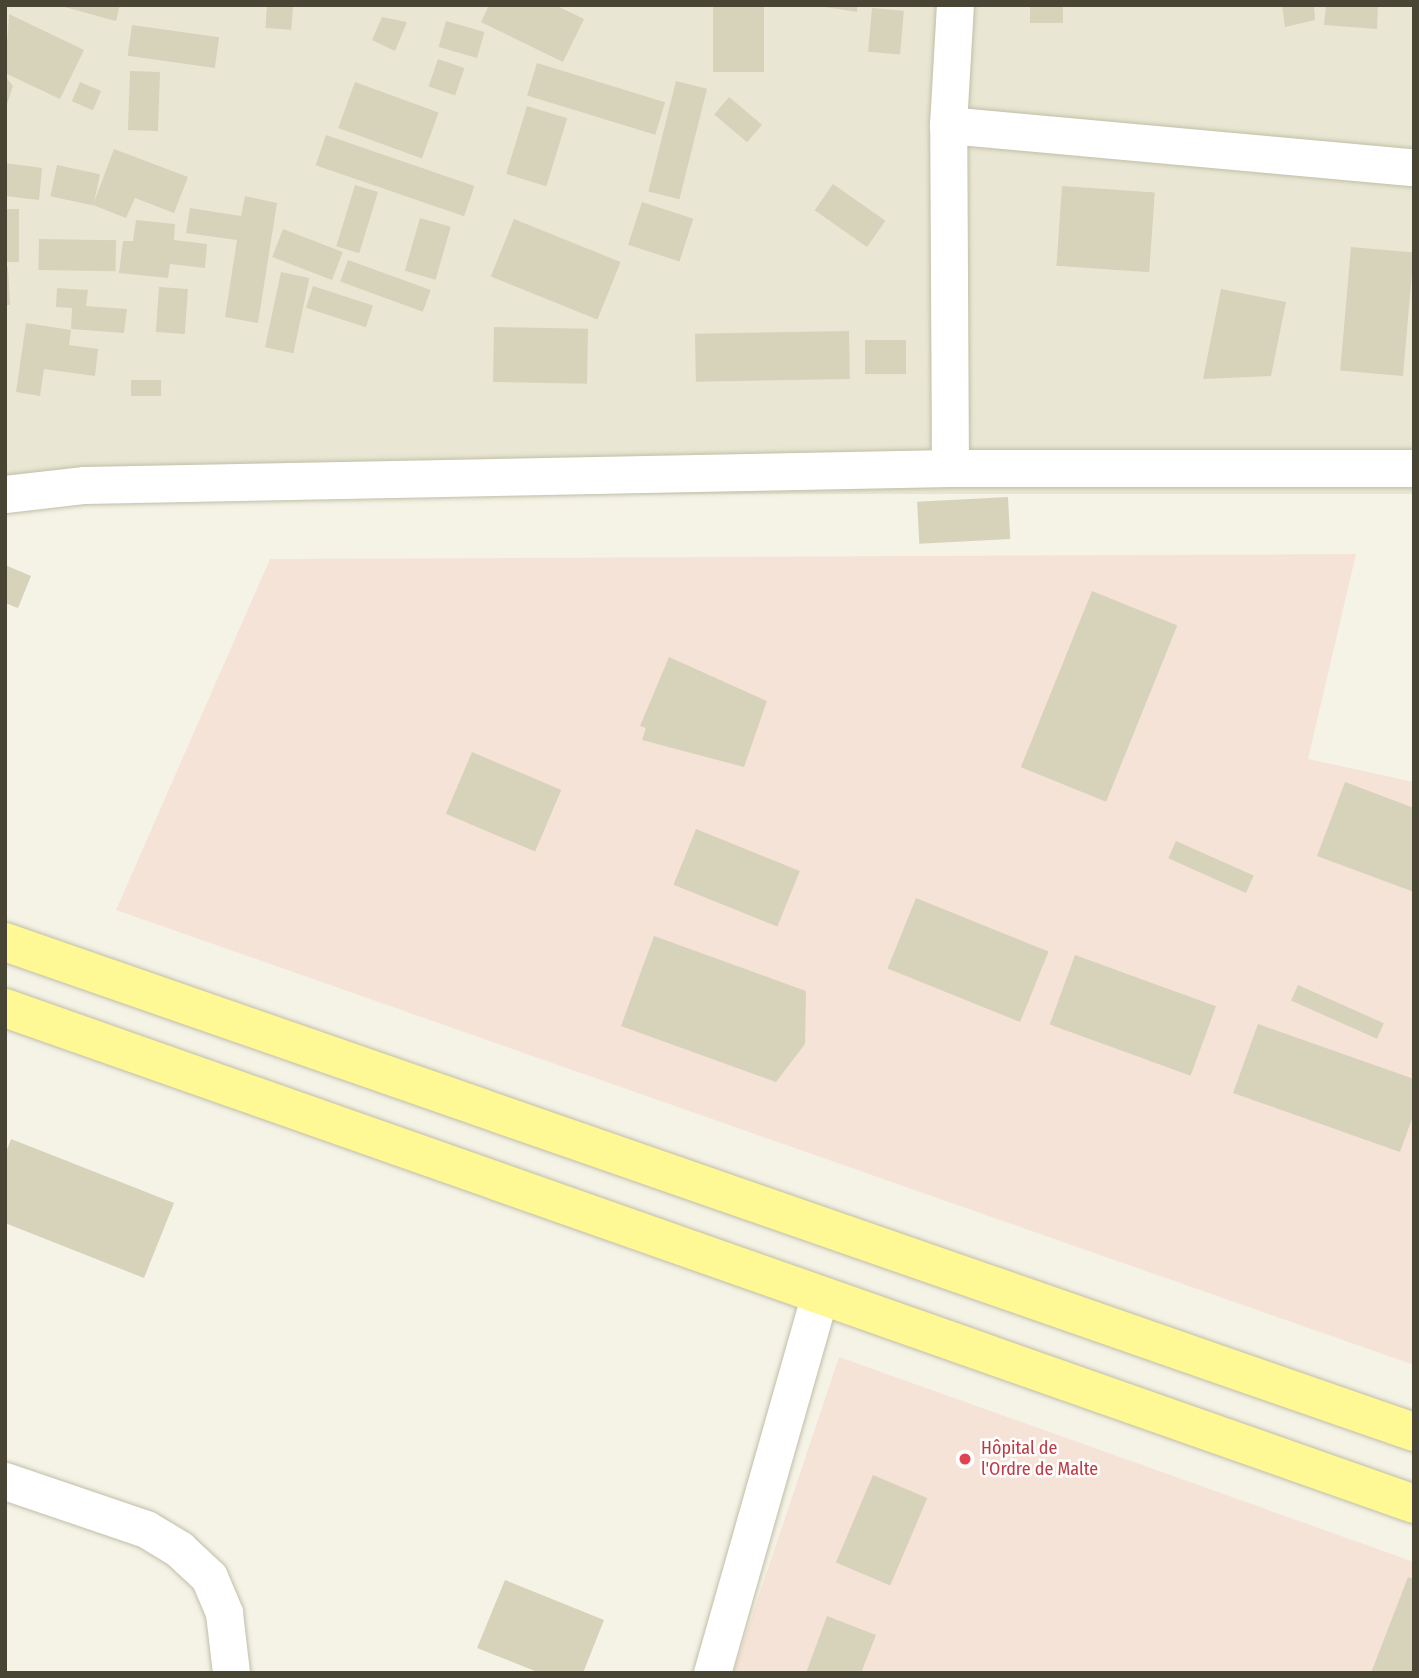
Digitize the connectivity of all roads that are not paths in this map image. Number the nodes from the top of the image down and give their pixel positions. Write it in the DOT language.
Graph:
graph roads {
  1 [pos="955,5"];
  2 [pos="948,124"];
  3 [pos="1414,167"];
  4 [pos="950,468"];
  5 [pos="1414,468"];
  6 [pos="5,494"];
  7 [pos="5,942"];
  8 [pos="5,1008"];
  9 [pos="820,1297"];
  10 [pos="1414,1432"];
  11 [pos="5,1481"];
  12 [pos="1414,1504"];
  13 [pos="232,1673"];
  14 [pos="712,1673"];
  1 -- 2 [label="street"];
  2 -- 3 [label="street"];
  2 -- 4 [label="street"];
  4 -- 5 [label="street"];
  4 -- 6 [label="street"];
  7 -- 10 [label="main road"];
  8 -- 9 [label="main road"];
  9 -- 12 [label="main road"];
  9 -- 14 [label="street"];
  11 -- 13 [label="street"];
}
